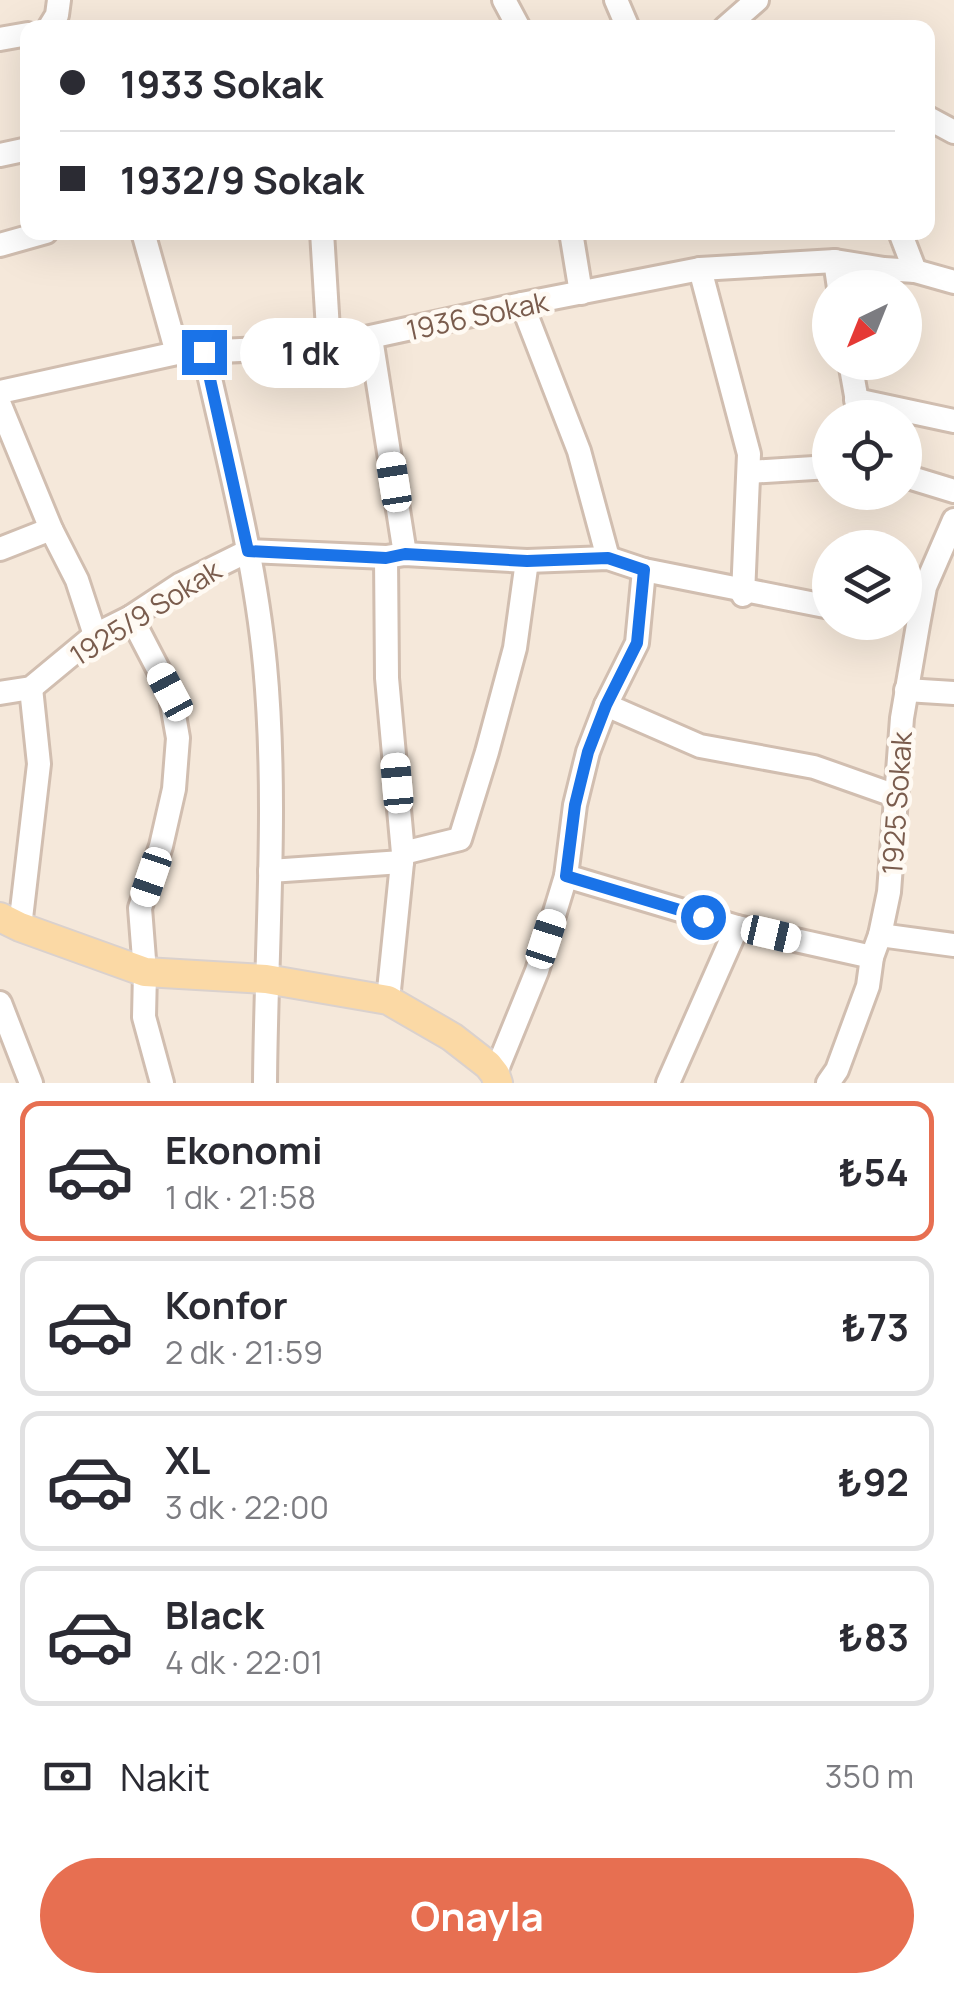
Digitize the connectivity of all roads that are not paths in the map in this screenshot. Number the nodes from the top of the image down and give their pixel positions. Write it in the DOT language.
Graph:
graph roads {
  1 [pos="146,240"];
  2 [pos="323,240"];
  3 [pos="571,240"];
  4 [pos="903,240"];
  5 [pos="835,261"];
  6 [pos="700,269"];
  7 [pos="836,270"];
  8 [pos="915,270"];
  9 [pos="922,272"];
  10 [pos="954,282"];
  11 [pos="581,293"];
  12 [pos="522,304"];
  13 [pos="371,338"];
  14 [pos="330,346"];
  15 [pos="204,352"];
  16 [pos="177,354"];
  17 [pos="0,392"];
  18 [pos="0,405"];
  19 [pos="922,417"];
  20 [pos="954,421"];
  21 [pos="812,469"];
  22 [pos="749,472"];
  23 [pos="922,481"];
  24 [pos="954,491"];
  25 [pos="954,520"];
  26 [pos="52,530"];
  27 [pos="0,548"];
  28 [pos="248,551"];
  29 [pos="395,556"];
  30 [pos="608,558"];
  31 [pos="527,561"];
  32 [pos="644,570"];
  33 [pos="744,592"];
  34 [pos="922,593"];
  35 [pos="812,604"];
  36 [pos="131,617"];
  37 [pos="96,636"];
  38 [pos="910,640"];
  39 [pos="31,688"];
  40 [pos="906,690"];
  41 [pos="0,693"];
  42 [pos="954,694"];
  43 [pos="606,705"];
  44 [pos="896,796"];
  45 [pos="403,858"];
  46 [pos="270,871"];
  47 [pos="566,876"];
  48 [pos="10,922"];
  49 [pos="737,927"];
  50 [pos="954,945"];
  51 [pos="876,946"];
  52 [pos="144,972"];
  53 [pos="266,980"];
  54 [pos="388,1000"];
  55 [pos="0,1003"];
  56 [pos="496,1078"];
  57 [pos="30,1083"];
  58 [pos="162,1083"];
  59 [pos="265,1083"];
  60 [pos="668,1083"];
  61 [pos="828,1083"];
  1 -- 16 [label="street"];
  2 -- 14 [label="street"];
  3 -- 11 [label="street"];
  4 -- 8 [label="street"];
  5 -- 6 [label="street, 1936 Sokak"];
  5 -- 7 [label="street"];
  5 -- 8 [label="street, 1936 Sokak"];
  6 -- 11 [label="street, 1936 Sokak"];
  6 -- 22 [label="street"];
  9 -- 10 [label="street, 1936 Sokak"];
  11 -- 12 [label="street, 1936 Sokak"];
  12 -- 13 [label="street, 1936 Sokak"];
  12 -- 30 [label="street"];
  13 -- 14 [label="street, 1936 Sokak"];
  13 -- 29 [label="street"];
  14 -- 15 [label="street, 1936 Sokak"];
  15 -- 16 [label="street, 1936 Sokak"];
  15 -- 28 [label="street"];
  16 -- 17 [label="street, 1936 Sokak"];
  18 -- 26 [label="street"];
  19 -- 20 [label="street"];
  21 -- 22 [label="street"];
  22 -- 33 [label="street"];
  23 -- 24 [label="street"];
  25 -- 34 [label="street, 1925 Sokak"];
  26 -- 27 [label="street"];
  26 -- 37 [label="street"];
  28 -- 29 [label="street, 1925/9 Sokak"];
  28 -- 36 [label="street, 1925/9 Sokak"];
  28 -- 46 [label="street"];
  29 -- 31 [label="street, 1925/9 Sokak"];
  29 -- 45 [label="street"];
  30 -- 31 [label="street, 1925/9 Sokak"];
  30 -- 32 [label="street, 1925/9 Sokak"];
  31 -- 45 [label="street"];
  32 -- 33 [label="street, 1925/9 Sokak"];
  32 -- 43 [label="street"];
  33 -- 35 [label="street, 1925/9 Sokak"];
  36 -- 37 [label="street, 1925/9 Sokak"];
  36 -- 52 [label="street"];
  37 -- 39 [label="street, 1925/9 Sokak"];
  38 -- 40 [label="street, 1925 Sokak"];
  39 -- 41 [label="street, 1925/9 Sokak"];
  39 -- 48 [label="street"];
  40 -- 42 [label="street"];
  40 -- 44 [label="street, 1925 Sokak"];
  43 -- 44 [label="street"];
  43 -- 47 [label="street"];
  44 -- 51 [label="street, 1925 Sokak"];
  45 -- 46 [label="street"];
  45 -- 54 [label="street"];
  46 -- 53 [label="street"];
  47 -- 49 [label="street"];
  47 -- 56 [label="street"];
  48 -- 52 [label="main road"];
  49 -- 51 [label="street"];
  49 -- 60 [label="street"];
  50 -- 51 [label="street"];
  51 -- 61 [label="street, 1925 Sokak"];
  52 -- 53 [label="main road"];
  52 -- 58 [label="street"];
  53 -- 54 [label="main road"];
  53 -- 59 [label="street"];
  54 -- 56 [label="main road"];
  55 -- 57 [label="street"];
}
